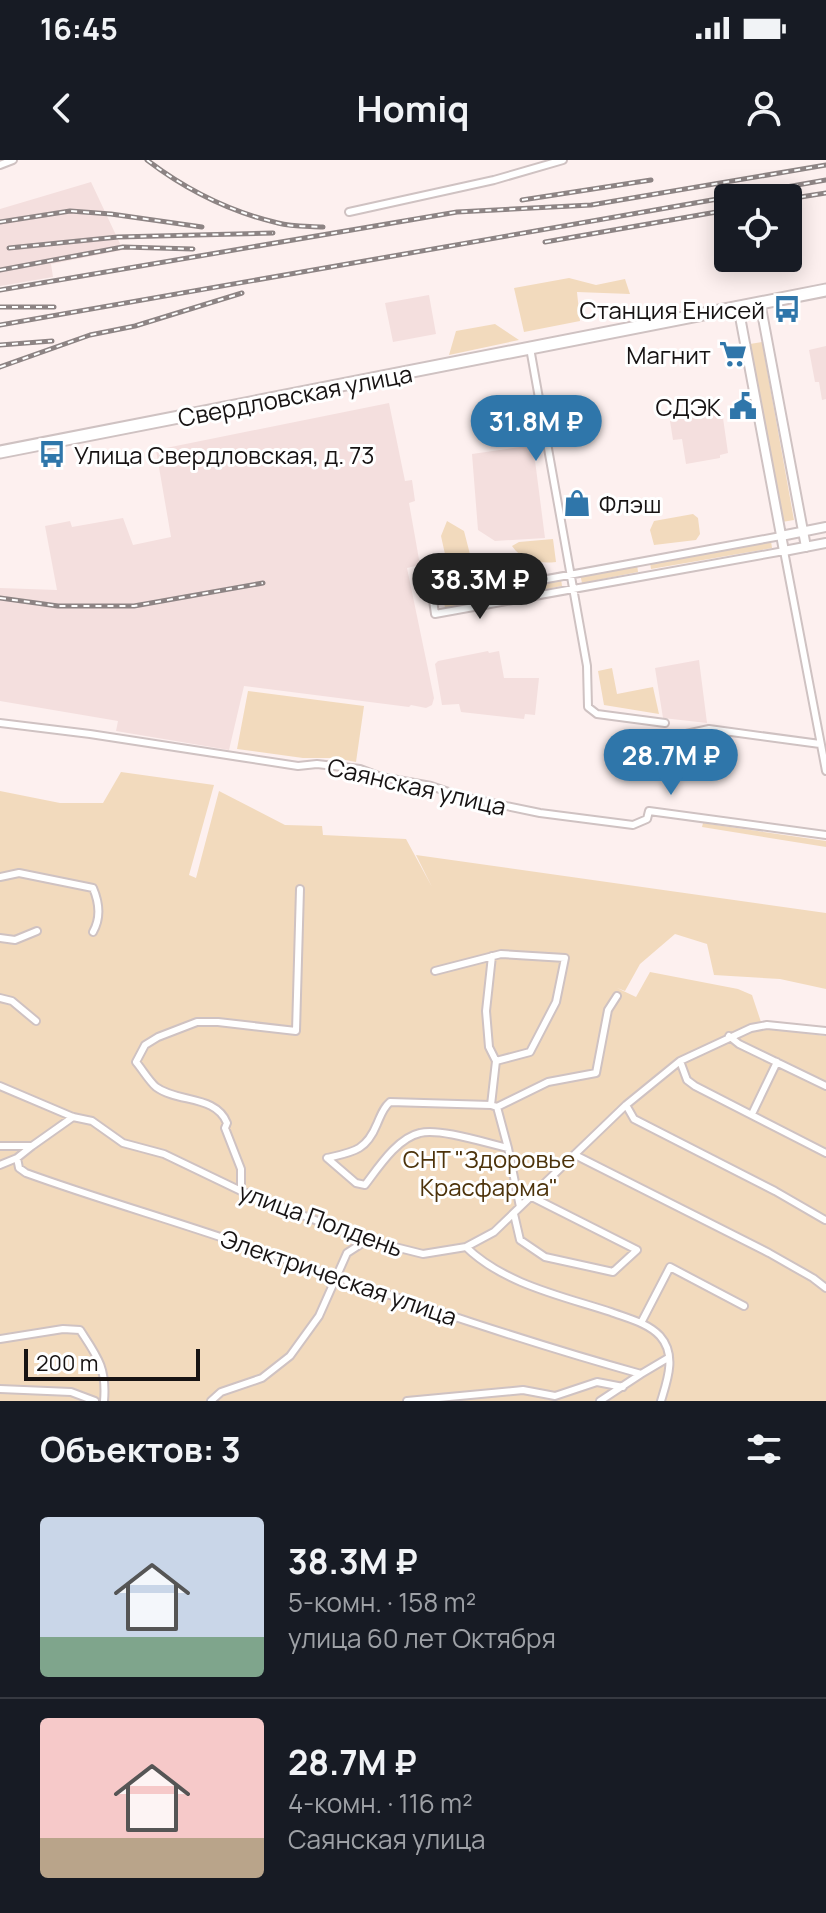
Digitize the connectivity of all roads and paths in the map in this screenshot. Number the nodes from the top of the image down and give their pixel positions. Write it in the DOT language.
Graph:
graph roads {
  1 [pos="13,160"];
  2 [pos="563,160"];
  3 [pos="0,165"];
  4 [pos="349,212"];
  5 [pos="826,290"];
  6 [pos="760,302"];
  7 [pos="738,306"];
  8 [pos="530,348"];
  9 [pos="0,452"];
  10 [pos="826,527"];
  11 [pos="803,532"];
  12 [pos="781,536"];
  13 [pos="826,543"];
  14 [pos="806,547"];
  15 [pos="784,551"];
  16 [pos="645,560"];
  17 [pos="571,573"];
  18 [pos="648,576"];
  19 [pos="573,588"];
  20 [pos="0,723"];
  21 [pos="665,723"];
  22 [pos="820,744"];
  23 [pos="649,749"];
  24 [pos="826,771"];
  25 [pos="826,835"];
  26 [pos="0,877"];
  27 [pos="300,889"];
  28 [pos="37,931"];
  29 [pos="93,932"];
  30 [pos="0,938"];
  31 [pos="492,956"];
  32 [pos="435,971"];
  33 [pos="617,996"];
  34 [pos="0,998"];
  35 [pos="36,1021"];
  36 [pos="826,1031"];
  37 [pos="729,1036"];
  38 [pos="496,1061"];
  39 [pos="680,1061"];
  40 [pos="777,1062"];
  41 [pos="0,1086"];
  42 [pos="826,1086"];
  43 [pos="626,1105"];
  44 [pos="494,1106"];
  45 [pos="752,1114"];
  46 [pos="73,1117"];
  47 [pos="0,1146"];
  48 [pos="32,1146"];
  49 [pos="508,1148"];
  50 [pos="826,1153"];
  51 [pos="575,1155"];
  52 [pos="17,1158"];
  53 [pos="0,1165"];
  54 [pos="241,1191"];
  55 [pos="530,1196"];
  56 [pos="520,1207"];
  57 [pos="514,1214"];
  58 [pos="825,1220"];
  59 [pos="367,1240"];
  60 [pos="466,1247"];
  61 [pos="336,1278"];
  62 [pos="826,1288"];
  63 [pos="744,1306"];
  64 [pos="641,1323"];
  65 [pos="0,1339"];
  66 [pos="668,1358"];
  67 [pos="641,1374"];
  68 [pos="623,1387"];
  69 [pos="0,1389"];
  70 [pos="95,1401"];
  71 [pos="104,1401"];
  72 [pos="211,1401"];
  73 [pos="407,1401"];
  74 [pos="600,1401"];
  75 [pos="661,1401"];
  1 -- 3 [label="street"];
  2 -- 4 [label="street"];
  5 -- 6 [label="highway, Свердловская улица"];
  6 -- 7 [label="highway, Свердловская улица"];
  6 -- 11 [label="main road"];
  7 -- 8 [label="highway, Свердловская улица"];
  7 -- 12 [label="main road"];
  8 -- 9 [label="highway, Свердловская улица"];
  8 -- 17 [label="street"];
  10 -- 11 [label="main road"];
  11 -- 12 [label="main road"];
  11 -- 14 [label="main road"];
  12 -- 15 [label="main road"];
  12 -- 16 [label="street"];
  13 -- 14 [label="main road"];
  14 -- 15 [label="main road"];
  15 -- 18 [label="street"];
  15 -- 22 [label="street"];
  16 -- 17 [label="street"];
  16 -- 18 [label="street"];
  17 -- 19 [label="street"];
  17 -- 19 [label="street"];
  18 -- 19 [label="street"];
  19 -- 21 [label="street"];
  20 -- 25 [label="street, Саянская улица"];
  22 -- 23 [label="street"];
  22 -- 24 [label="street"];
  26 -- 29 [label="street"];
  27 -- 54 [label="street"];
  28 -- 30 [label="street"];
  31 -- 32 [label="street"];
  31 -- 38 [label="street"];
  31 -- 38 [label="street"];
  33 -- 44 [label="street"];
  34 -- 35 [label="street"];
  36 -- 37 [label="street, улица Полдень"];
  37 -- 39 [label="street, улица Полдень"];
  37 -- 40 [label="street"];
  38 -- 44 [label="street"];
  39 -- 43 [label="street, улица Полдень"];
  39 -- 45 [label="street"];
  40 -- 42 [label="street"];
  40 -- 45 [label="street"];
  41 -- 46 [label="street, улица Полдень"];
  43 -- 51 [label="street, улица Полдень"];
  43 -- 58 [label="street"];
  44 -- 49 [label="street"];
  44 -- 49 [label="street"];
  45 -- 50 [label="street"];
  46 -- 48 [label="street"];
  46 -- 54 [label="street, улица Полдень"];
  47 -- 48 [label="street"];
  48 -- 52 [label="street"];
  49 -- 56 [label="street"];
  51 -- 55 [label="street, улица Полдень"];
  51 -- 62 [label="street"];
  52 -- 53 [label="street"];
  52 -- 61 [label="street, Электрическая улица"];
  54 -- 59 [label="street, улица Полдень"];
  55 -- 56 [label="street, улица Полдень"];
  55 -- 57 [label="street"];
  56 -- 57 [label="street, улица Полдень"];
  57 -- 60 [label="street, улица Полдень"];
  59 -- 60 [label="street, улица Полдень"];
  59 -- 61 [label="street"];
  60 -- 64 [label="street"];
  61 -- 67 [label="street, Электрическая улица"];
  61 -- 72 [label="street"];
  63 -- 64 [label="street"];
  64 -- 66 [label="street"];
  65 -- 71 [label="street"];
  66 -- 67 [label="street"];
  66 -- 75 [label="street"];
  67 -- 68 [label="street"];
  68 -- 73 [label="street"];
  68 -- 74 [label="street"];
  69 -- 70 [label="street"];
}
